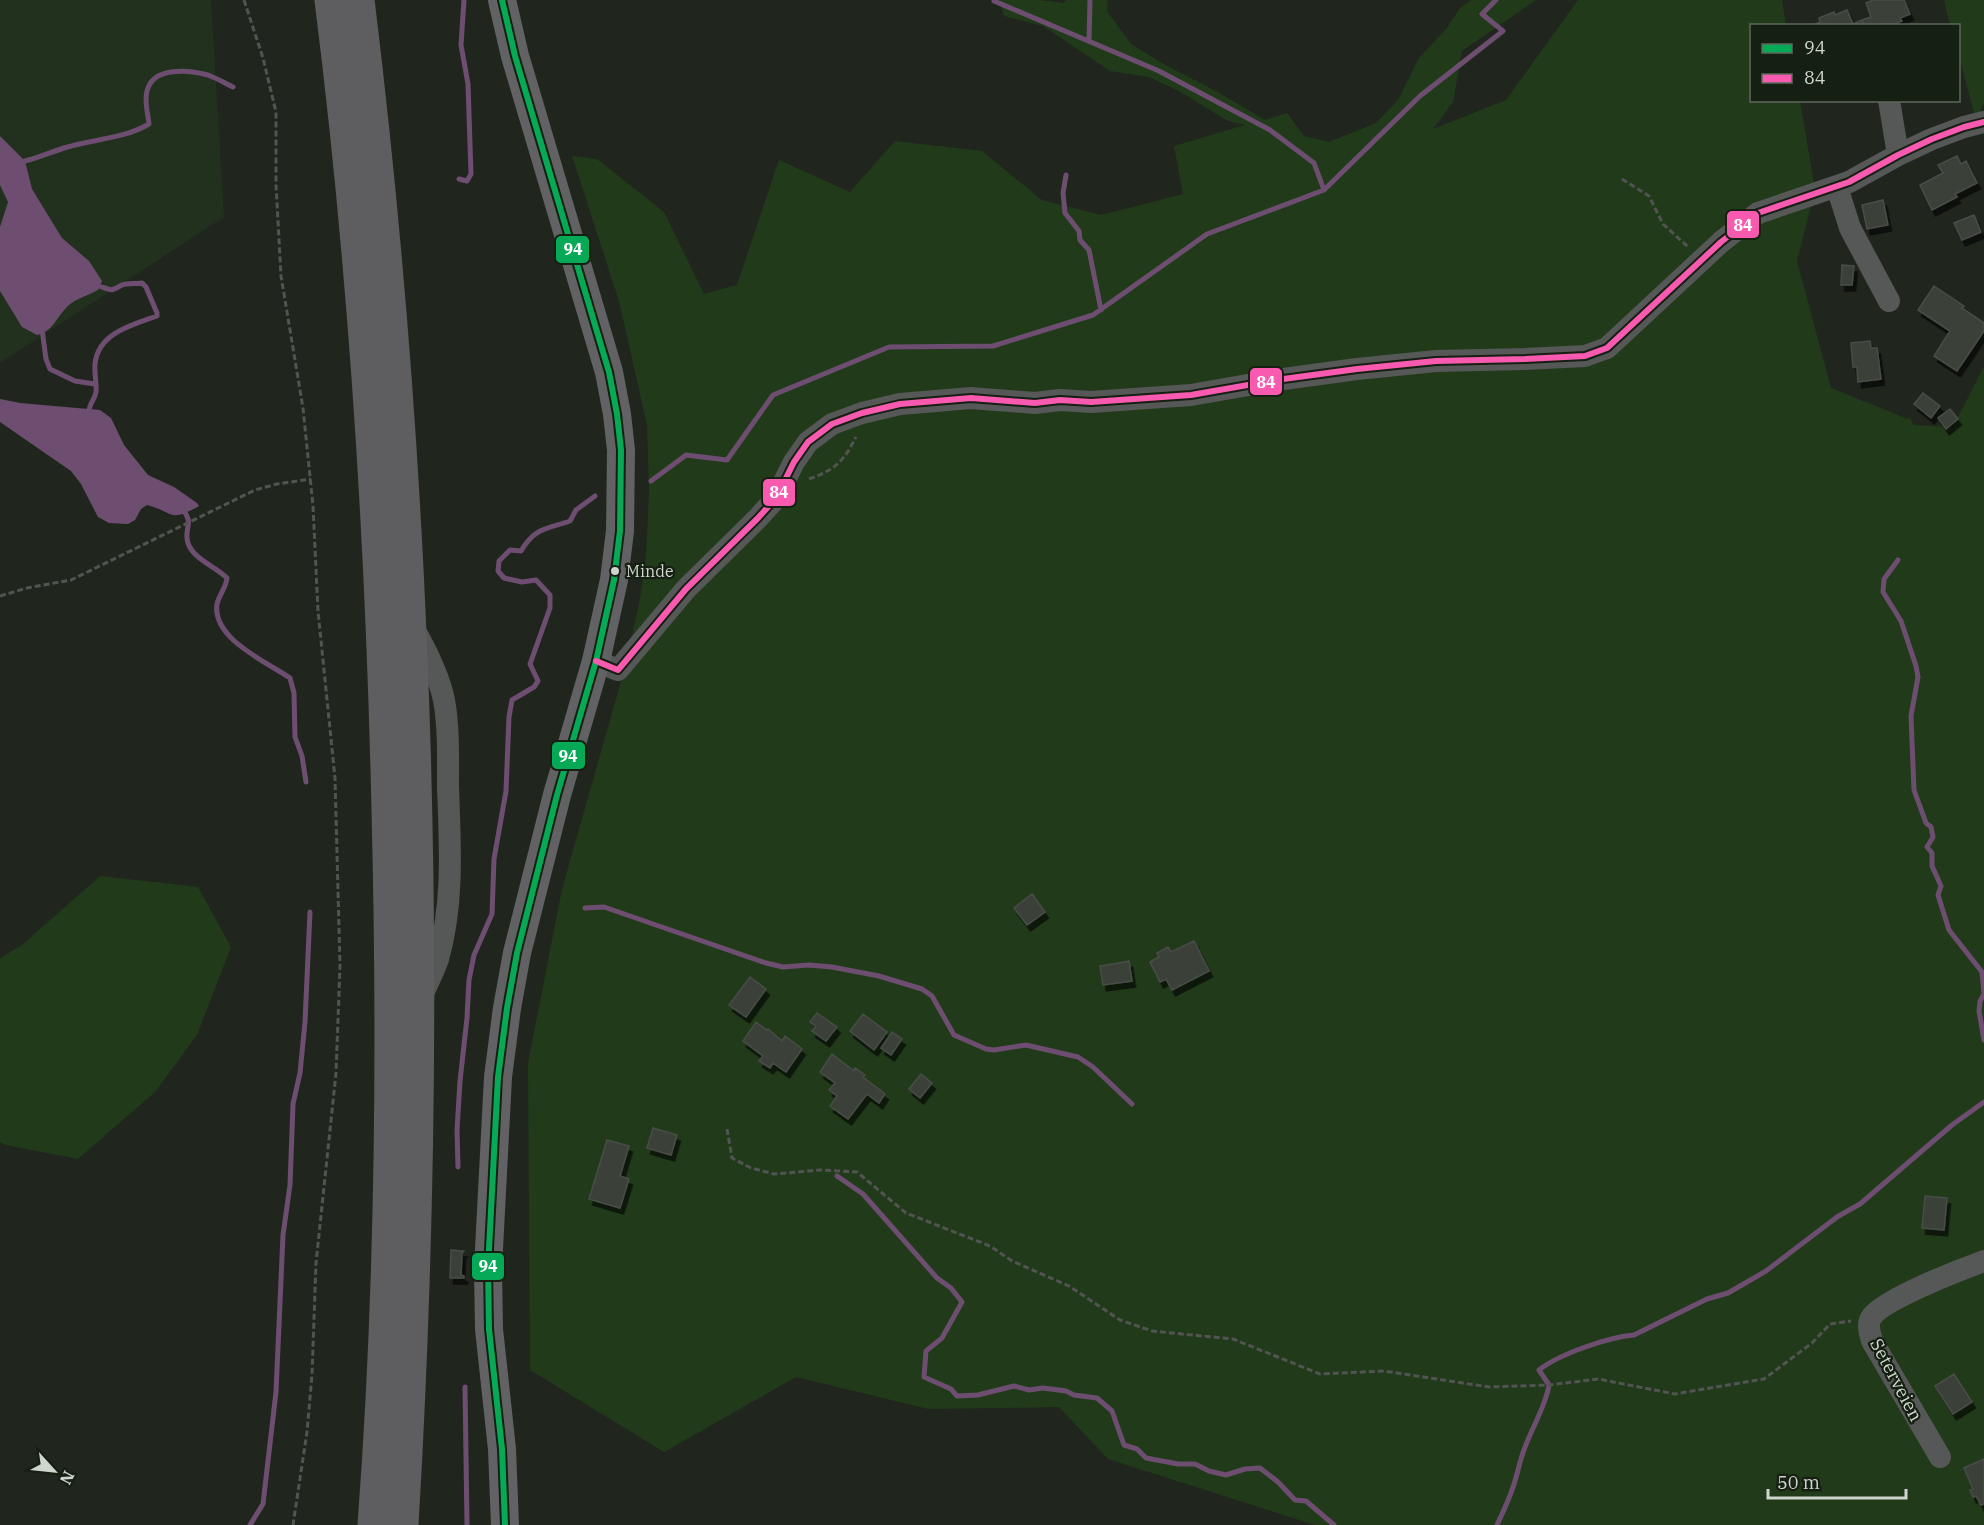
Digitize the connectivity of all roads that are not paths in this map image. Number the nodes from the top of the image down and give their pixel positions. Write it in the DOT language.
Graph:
graph roads {
  1 [pos="331,0"];
  2 [pos="358,0"];
  3 [pos="502,0"];
  4 [pos="1889,102"];
  5 [pos="1984,122"];
  6 [pos="1898,155"];
  7 [pos="1837,187"];
  8 [pos="1889,301"];
  9 [pos="410,623"];
  10 [pos="607,665"];
  11 [pos="418,1006"];
  12 [pos="1984,1262"];
  13 [pos="1940,1457"];
  14 [pos="374,1525"];
  15 [pos="402,1525"];
  16 [pos="505,1525"];
  1 -- 14 [label="highway"];
  2 -- 9 [label="highway"];
  3 -- 10 [label="main road"];
  4 -- 6 [label="street"];
  5 -- 6 [label="street"];
  6 -- 7 [label="street"];
  7 -- 8 [label="street"];
  7 -- 10 [label="street"];
  9 -- 11 [label="highway"];
  9 -- 11 [label="street"];
  10 -- 16 [label="main road"];
  11 -- 15 [label="highway"];
  12 -- 13 [label="street, Seterveien"];
}
